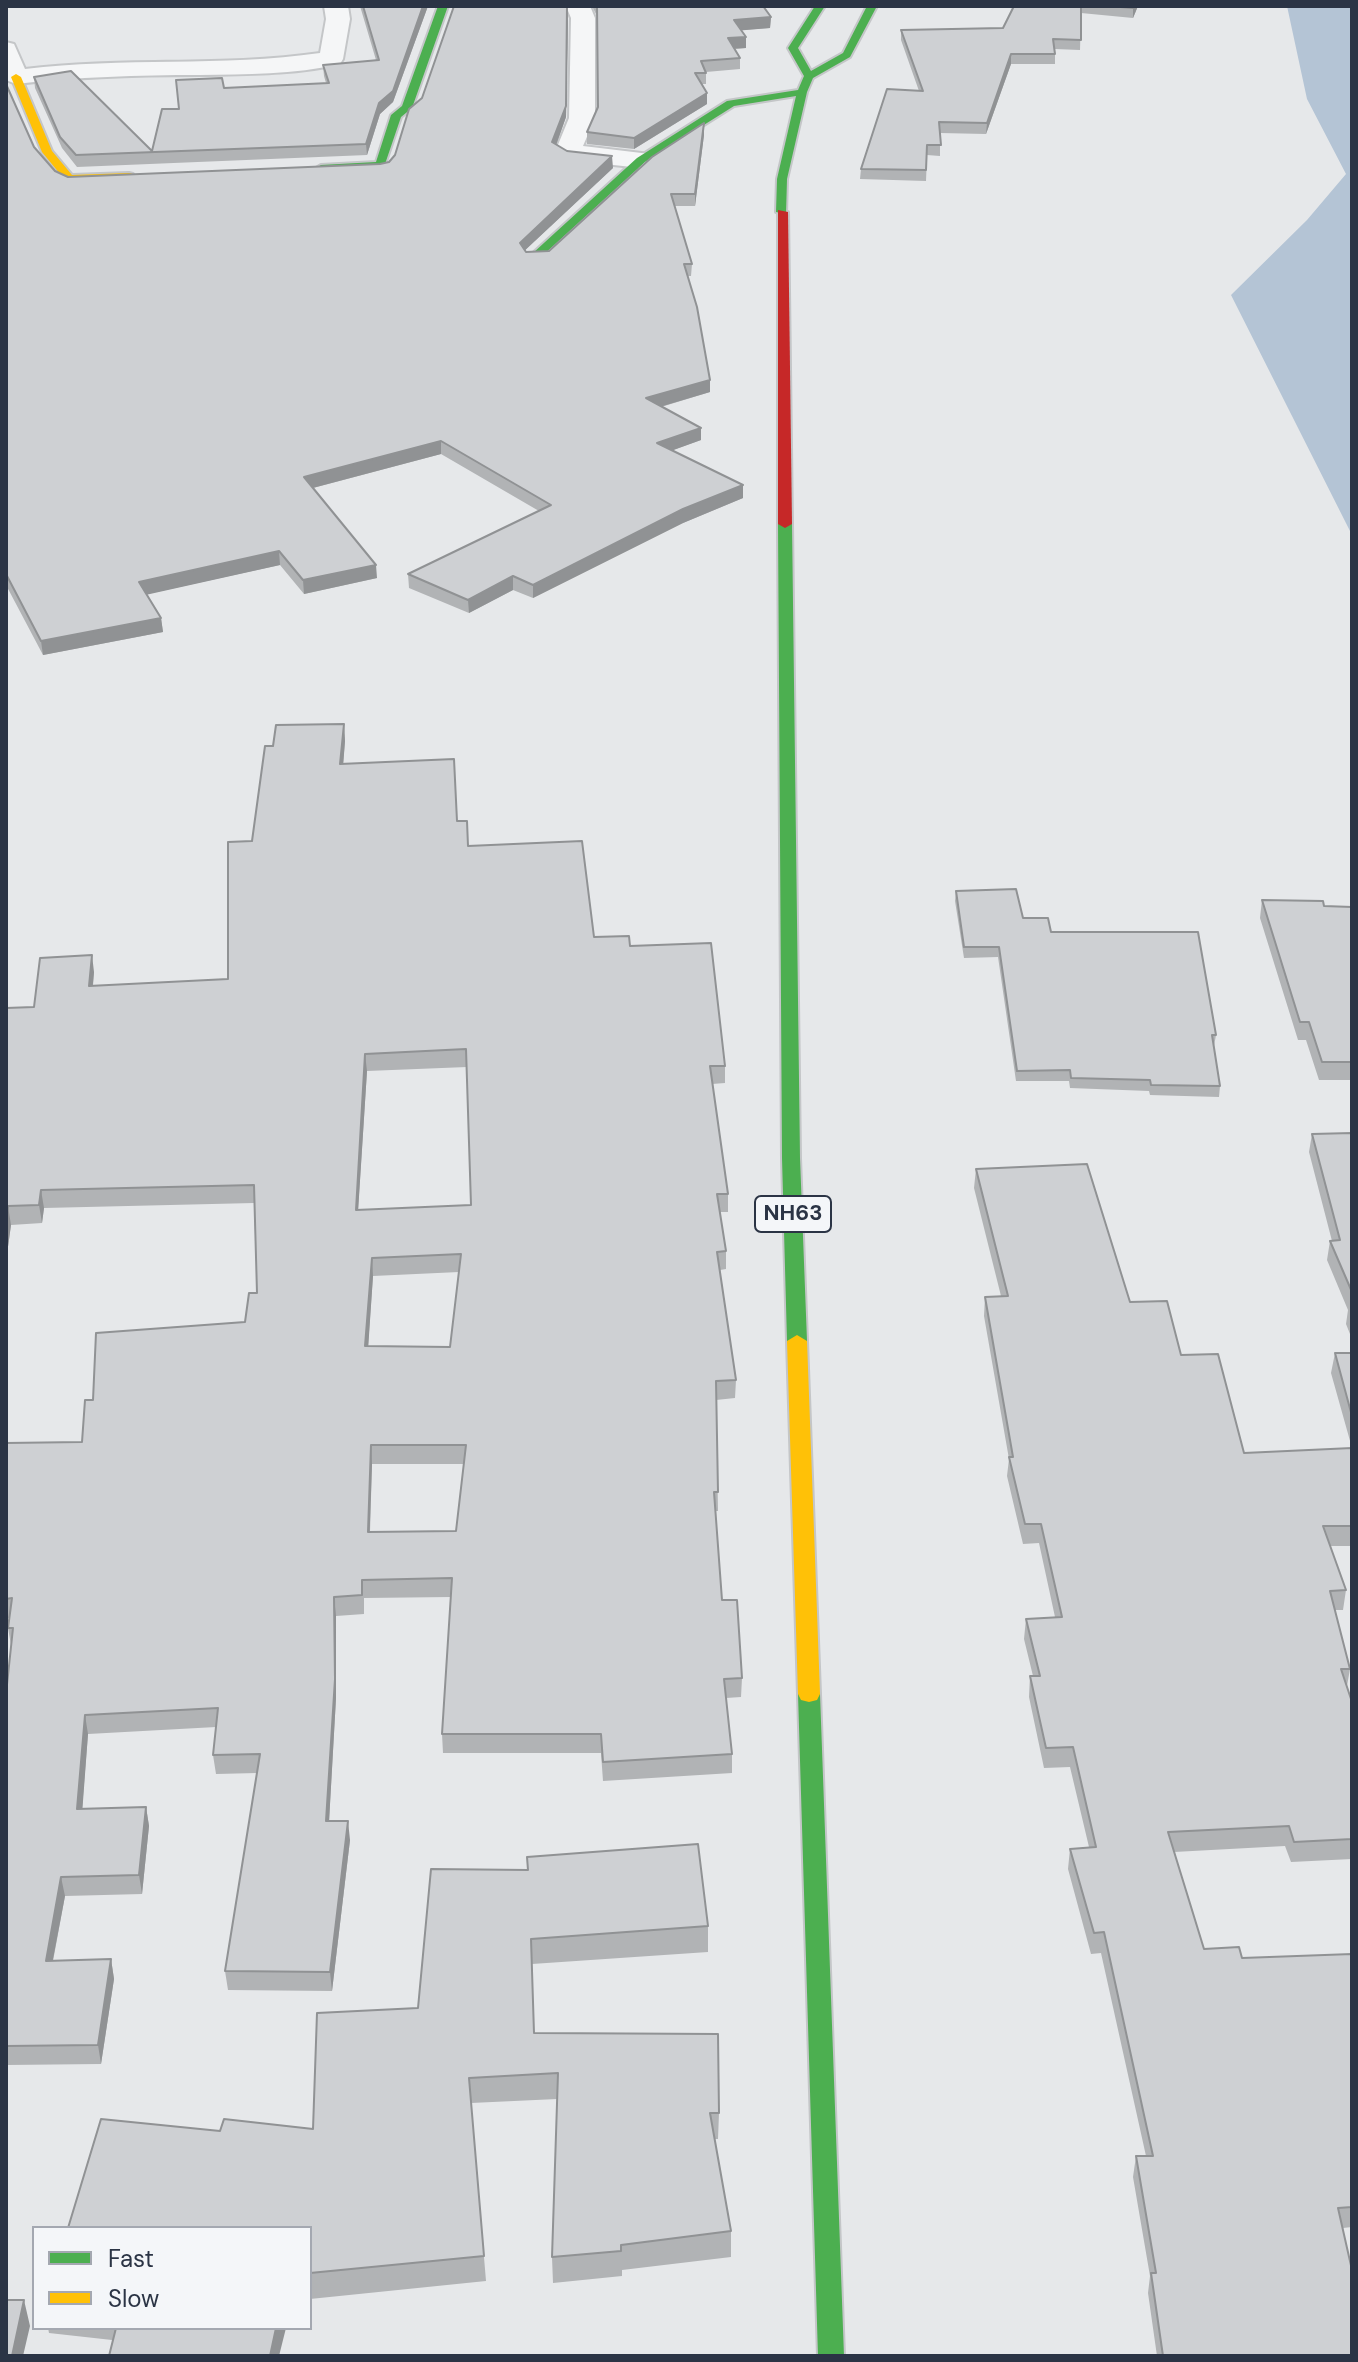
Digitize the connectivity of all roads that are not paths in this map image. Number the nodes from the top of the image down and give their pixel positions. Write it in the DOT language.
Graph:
graph roads {
  1 [pos="336,6"];
  2 [pos="443,6"];
  3 [pos="578,6"];
  4 [pos="820,6"];
  5 [pos="872,6"];
  6 [pos="6,49"];
  7 [pos="16,77"];
  8 [pos="805,84"];
  9 [pos="641,160"];
  10 [pos="309,169"];
  11 [pos="145,176"];
  12 [pos="537,255"];
  13 [pos="831,2356"];
  1 -- 7 [label="street"];
  2 -- 10 [label="main road"];
  3 -- 9 [label="street"];
  4 -- 8 [label="main road"];
  5 -- 8 [label="main road"];
  6 -- 7 [label="street"];
  7 -- 11 [label="main road"];
  8 -- 9 [label="main road"];
  8 -- 13 [label="main road, NH63"];
  9 -- 12 [label="main road"];
}
